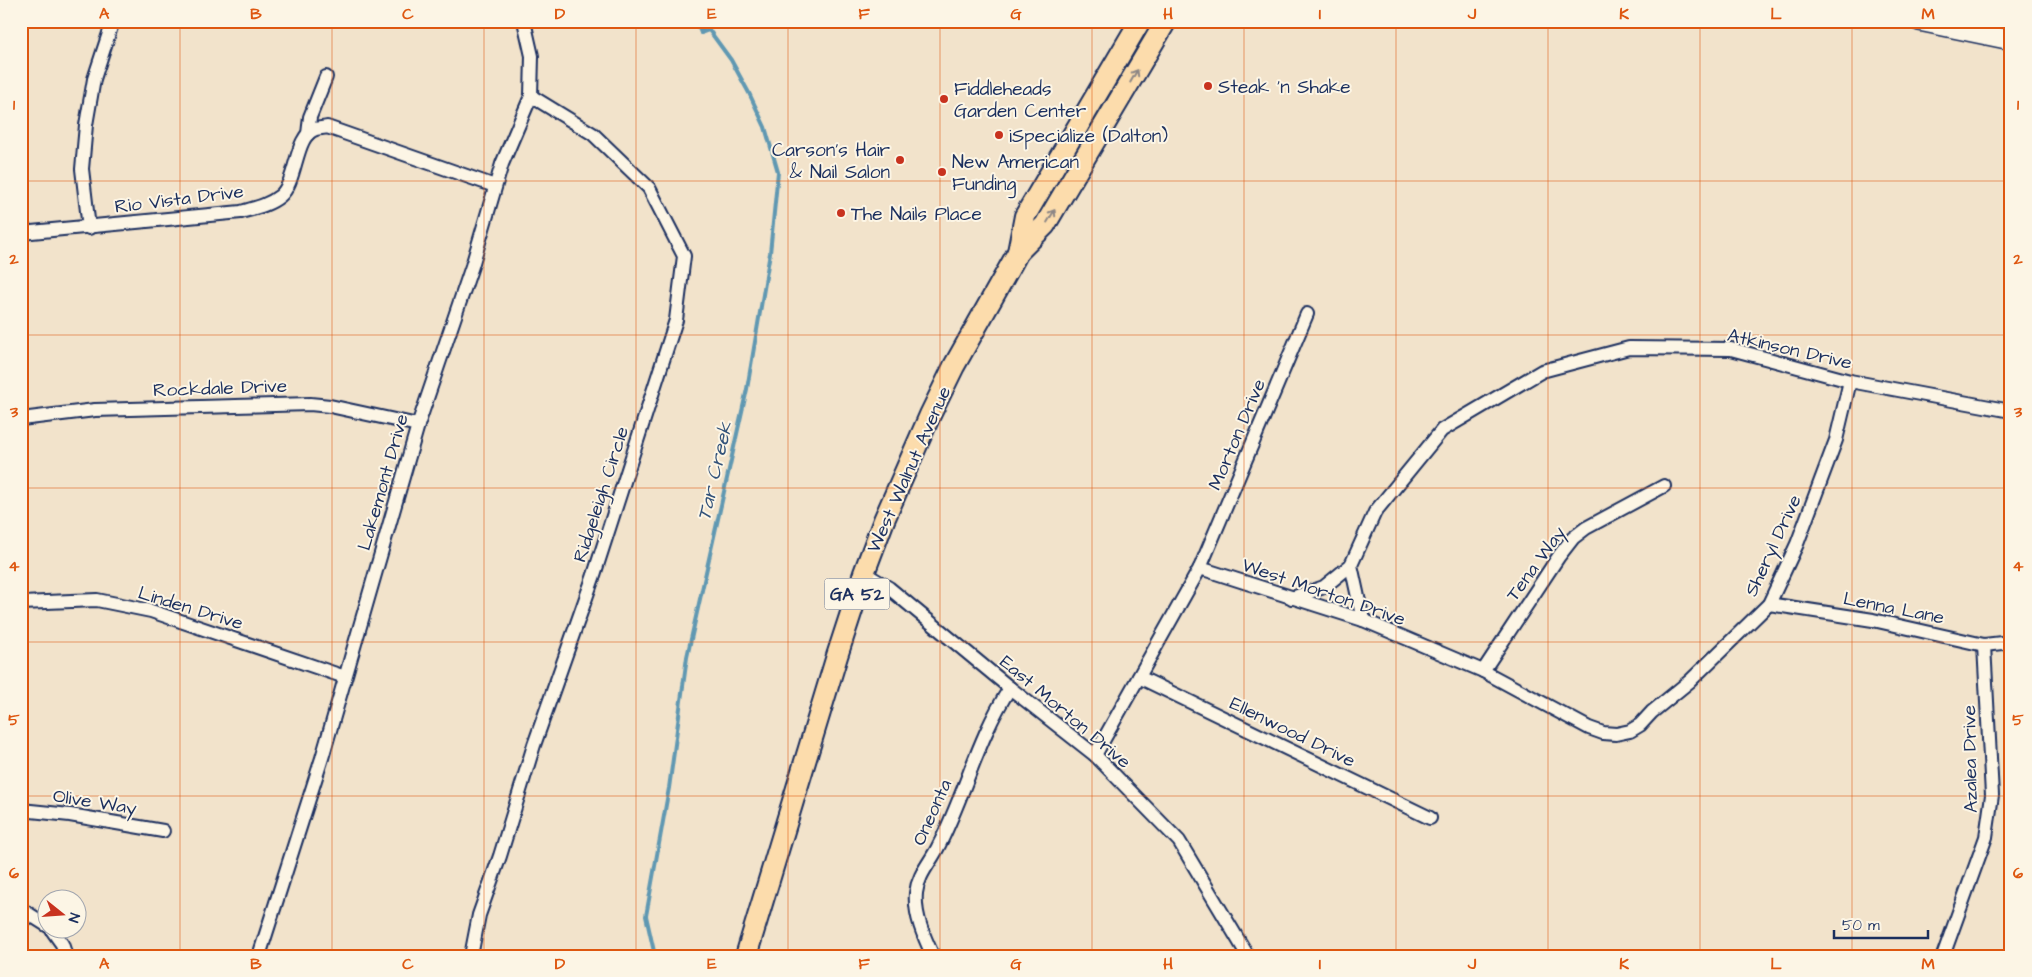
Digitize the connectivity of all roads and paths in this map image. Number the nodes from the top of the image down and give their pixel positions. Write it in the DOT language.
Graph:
graph roads {
  1 [pos="113,21"];
  2 [pos="524,21"];
  3 [pos="1140,21"];
  4 [pos="1166,21"];
  5 [pos="1920,21"];
  6 [pos="2011,40"];
  7 [pos="326,77"];
  8 [pos="531,96"];
  9 [pos="308,134"];
  10 [pos="496,186"];
  11 [pos="89,228"];
  12 [pos="21,233"];
  13 [pos="1018,252"];
  14 [pos="1307,314"];
  15 [pos="1850,382"];
  16 [pos="2011,411"];
  17 [pos="21,419"];
  18 [pos="418,425"];
  19 [pos="1664,486"];
  20 [pos="1351,565"];
  21 [pos="1200,568"];
  22 [pos="864,573"];
  23 [pos="1292,598"];
  24 [pos="21,603"];
  25 [pos="1769,604"];
  26 [pos="1363,620"];
  27 [pos="2011,642"];
  28 [pos="1984,645"];
  29 [pos="1483,671"];
  30 [pos="344,677"];
  31 [pos="1139,677"];
  32 [pos="1010,688"];
  33 [pos="1630,730"];
  34 [pos="1095,755"];
  35 [pos="21,810"];
  36 [pos="1430,818"];
  37 [pos="163,831"];
  38 [pos="21,909"];
  39 [pos="38,920"];
  40 [pos="59,940"];
  41 [pos="66,956"];
  42 [pos="259,956"];
  43 [pos="470,956"];
  44 [pos="746,956"];
  45 [pos="933,956"];
  46 [pos="1248,956"];
  47 [pos="1943,956"];
  1 -- 11 [label="street"];
  2 -- 8 [label="street, Lakemont Drive"];
  3 -- 13 [label="main road, West Walnut Avenue / GA 52"];
  13 -- 4 [label="main road, West Walnut Avenue / GA 52, one-way"];
  5 -- 6 [label="street"];
  7 -- 9 [label="street, Rio Vista Drive"];
  8 -- 10 [label="street, Lakemont Drive"];
  8 -- 43 [label="street, Ridgeleigh Circle"];
  9 -- 10 [label="street"];
  9 -- 11 [label="street, Rio Vista Drive"];
  10 -- 18 [label="street, Lakemont Drive"];
  11 -- 12 [label="street, Rio Vista Drive"];
  13 -- 22 [label="main road, West Walnut Avenue / GA 52"];
  14 -- 21 [label="street, Morton Drive"];
  15 -- 16 [label="street, Atkinson Drive"];
  15 -- 20 [label="street, Atkinson Drive"];
  15 -- 25 [label="street, Sheryl Drive"];
  17 -- 18 [label="street, Rockdale Drive"];
  18 -- 30 [label="street, Lakemont Drive"];
  19 -- 29 [label="street, Tena Way"];
  20 -- 23 [label="street, Atkinson Drive"];
  20 -- 26 [label="street"];
  21 -- 23 [label="street, West Morton Drive"];
  21 -- 31 [label="street"];
  22 -- 32 [label="street, East Morton Drive"];
  22 -- 44 [label="main road, West Walnut Avenue / GA 52"];
  23 -- 26 [label="street, West Morton Drive"];
  24 -- 30 [label="street, Linden Drive"];
  25 -- 28 [label="street, Lenna Lane"];
  25 -- 33 [label="street, Sheryl Drive"];
  26 -- 29 [label="street, West Morton Drive"];
  27 -- 28 [label="street, Lenna Lane"];
  28 -- 47 [label="street, Azalea Drive"];
  29 -- 33 [label="street, West Morton Drive"];
  30 -- 42 [label="street, Lakemont Drive"];
  31 -- 34 [label="street"];
  31 -- 36 [label="street, Ellenwood Drive"];
  32 -- 34 [label="street, East Morton Drive"];
  32 -- 45 [label="street, Oneonta"];
  34 -- 46 [label="street, East Morton Drive"];
  35 -- 37 [label="street, Olive Way"];
  38 -- 39 [label="street"];
  40 -- 41 [label="street"];
}
